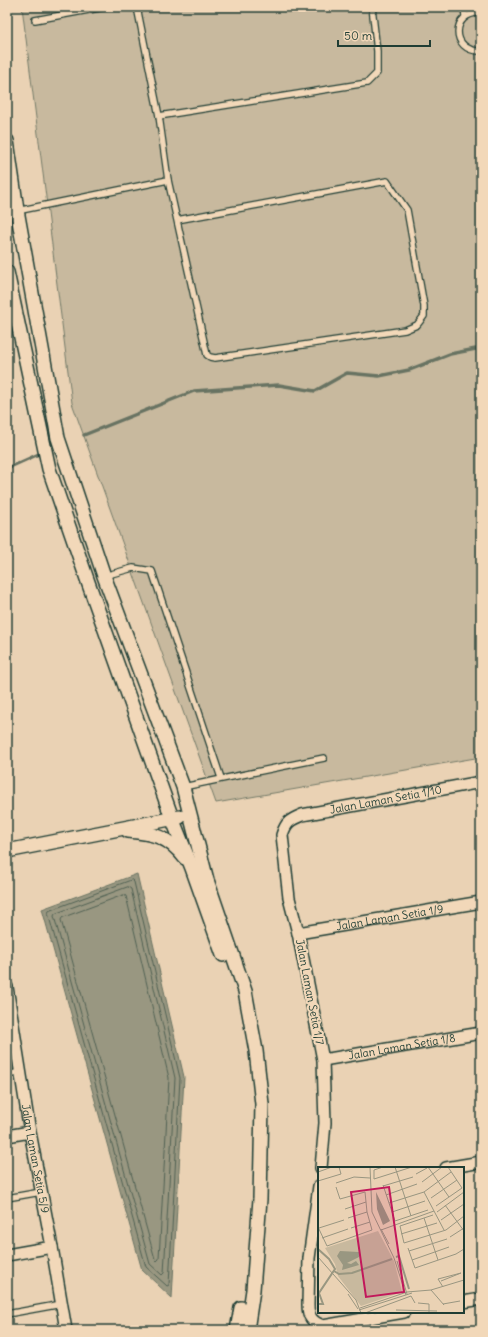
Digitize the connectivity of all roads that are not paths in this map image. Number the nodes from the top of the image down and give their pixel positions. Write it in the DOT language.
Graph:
graph roads {
  1 [pos="105,7"];
  2 [pos="137,7"];
  3 [pos="372,7"];
  4 [pos="464,7"];
  5 [pos="481,13"];
  6 [pos="465,16"];
  7 [pos="35,20"];
  8 [pos="481,51"];
  9 [pos="160,116"];
  10 [pos="7,141"];
  11 [pos="168,180"];
  12 [pos="12,212"];
  13 [pos="177,220"];
  14 [pos="7,272"];
  15 [pos="104,576"];
  16 [pos="324,758"];
  17 [pos="221,778"];
  18 [pos="481,782"];
  19 [pos="183,787"];
  20 [pos="190,815"];
  21 [pos="172,818"];
  22 [pos="292,820"];
  23 [pos="113,830"];
  24 [pos="7,851"];
  25 [pos="192,868"];
  26 [pos="481,902"];
  27 [pos="298,933"];
  28 [pos="7,987"];
  29 [pos="9,1015"];
  30 [pos="481,1033"];
  31 [pos="323,1060"];
  32 [pos="21,1072"];
  33 [pos="7,1075"];
  34 [pos="30,1132"];
  35 [pos="7,1136"];
  36 [pos="481,1162"];
  37 [pos="321,1167"];
  38 [pos="452,1167"];
  39 [pos="41,1192"];
  40 [pos="318,1197"];
  41 [pos="7,1198"];
  42 [pos="52,1247"];
  43 [pos="7,1255"];
  44 [pos="481,1299"];
  45 [pos="464,1302"];
  46 [pos="62,1304"];
  47 [pos="398,1313"];
  48 [pos="7,1314"];
  49 [pos="66,1330"];
  50 [pos="237,1330"];
  51 [pos="247,1330"];
  1 -- 7 [label="lane"];
  2 -- 9 [label="lane"];
  3 -- 9 [label="lane"];
  4 -- 6 [label="lane"];
  5 -- 6 [label="lane"];
  6 -- 8 [label="lane"];
  9 -- 11 [label="lane"];
  10 -- 12 [label="street"];
  11 -- 12 [label="lane"];
  11 -- 13 [label="lane"];
  12 -- 15 [label="street"];
  13 -- 13 [label="lane"];
  14 -- 21 [label="street"];
  15 -- 17 [label="lane"];
  15 -- 19 [label="street"];
  16 -- 17 [label="lane"];
  17 -- 19 [label="lane"];
  18 -- 22 [label="street, Jalan Laman Setia 1/10"];
  19 -- 20 [label="street"];
  20 -- 21 [label="street"];
  20 -- 51 [label="street"];
  21 -- 23 [label="street"];
  21 -- 25 [label="street"];
  22 -- 27 [label="street, Jalan Laman Setia 1/7"];
  23 -- 24 [label="street"];
  23 -- 25 [label="street"];
  25 -- 50 [label="street"];
  26 -- 27 [label="street, Jalan Laman Setia 1/9"];
  27 -- 31 [label="street, Jalan Laman Setia 1/7"];
  28 -- 29 [label="street, Jalan Laman Setia 5/9"];
  29 -- 32 [label="street, Jalan Laman Setia 5/9"];
  30 -- 31 [label="street, Jalan Laman Setia 1/8"];
  31 -- 37 [label="street, Jalan Laman Setia 1/7"];
  32 -- 33 [label="lane"];
  32 -- 34 [label="street, Jalan Laman Setia 5/9"];
  34 -- 35 [label="street"];
  34 -- 39 [label="street, Jalan Laman Setia 5/9"];
  36 -- 38 [label="street"];
  39 -- 41 [label="lane"];
  39 -- 42 [label="street, Jalan Laman Setia 5/9"];
  40 -- 47 [label="street"];
  42 -- 43 [label="street"];
  42 -- 46 [label="street, Jalan Laman Setia 5/9"];
  44 -- 45 [label="street"];
  46 -- 48 [label="lane"];
  46 -- 49 [label="street, Jalan Laman Setia 5/9"];
}
